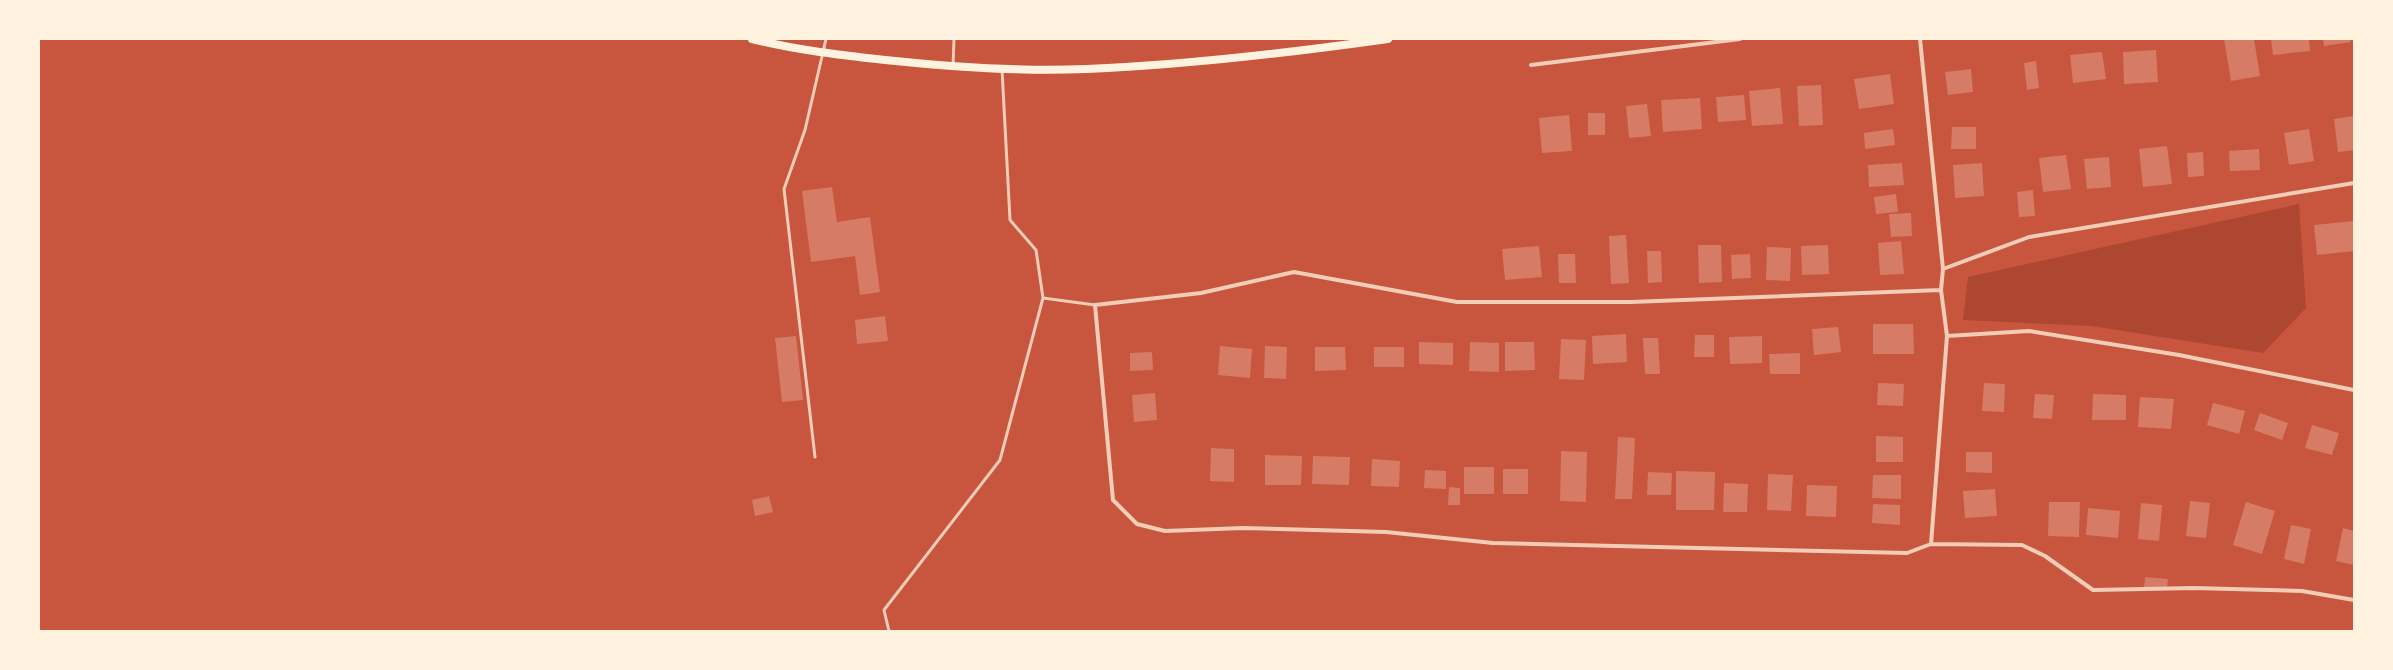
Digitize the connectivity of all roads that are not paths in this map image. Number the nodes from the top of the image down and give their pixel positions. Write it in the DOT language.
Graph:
graph roads {
  1 [pos="752,39"];
  2 [pos="826,39"];
  3 [pos="954,39"];
  4 [pos="1388,39"];
  5 [pos="1740,39"];
  6 [pos="1920,39"];
  7 [pos="824,53"];
  8 [pos="1531,65"];
  9 [pos="953,66"];
  10 [pos="1002,68"];
  11 [pos="2354,184"];
  12 [pos="1943,269"];
  13 [pos="1941,290"];
  14 [pos="1043,298"];
  15 [pos="1094,305"];
  16 [pos="1947,336"];
  17 [pos="2354,390"];
  18 [pos="815,457"];
  19 [pos="1932,544"];
  20 [pos="2354,600"];
  21 [pos="889,631"];
  1 -- 7 [label="main road"];
  2 -- 7 [label="lane"];
  3 -- 9 [label="lane"];
  4 -- 10 [label="main road"];
  5 -- 8 [label="street"];
  6 -- 12 [label="street"];
  7 -- 9 [label="main road"];
  7 -- 18 [label="lane"];
  9 -- 10 [label="main road"];
  10 -- 14 [label="lane"];
  11 -- 12 [label="street"];
  12 -- 13 [label="street"];
  13 -- 15 [label="street"];
  13 -- 16 [label="street"];
  14 -- 15 [label="lane"];
  14 -- 21 [label="lane"];
  15 -- 19 [label="street"];
  16 -- 17 [label="street"];
  16 -- 19 [label="street"];
  19 -- 20 [label="street"];
}
